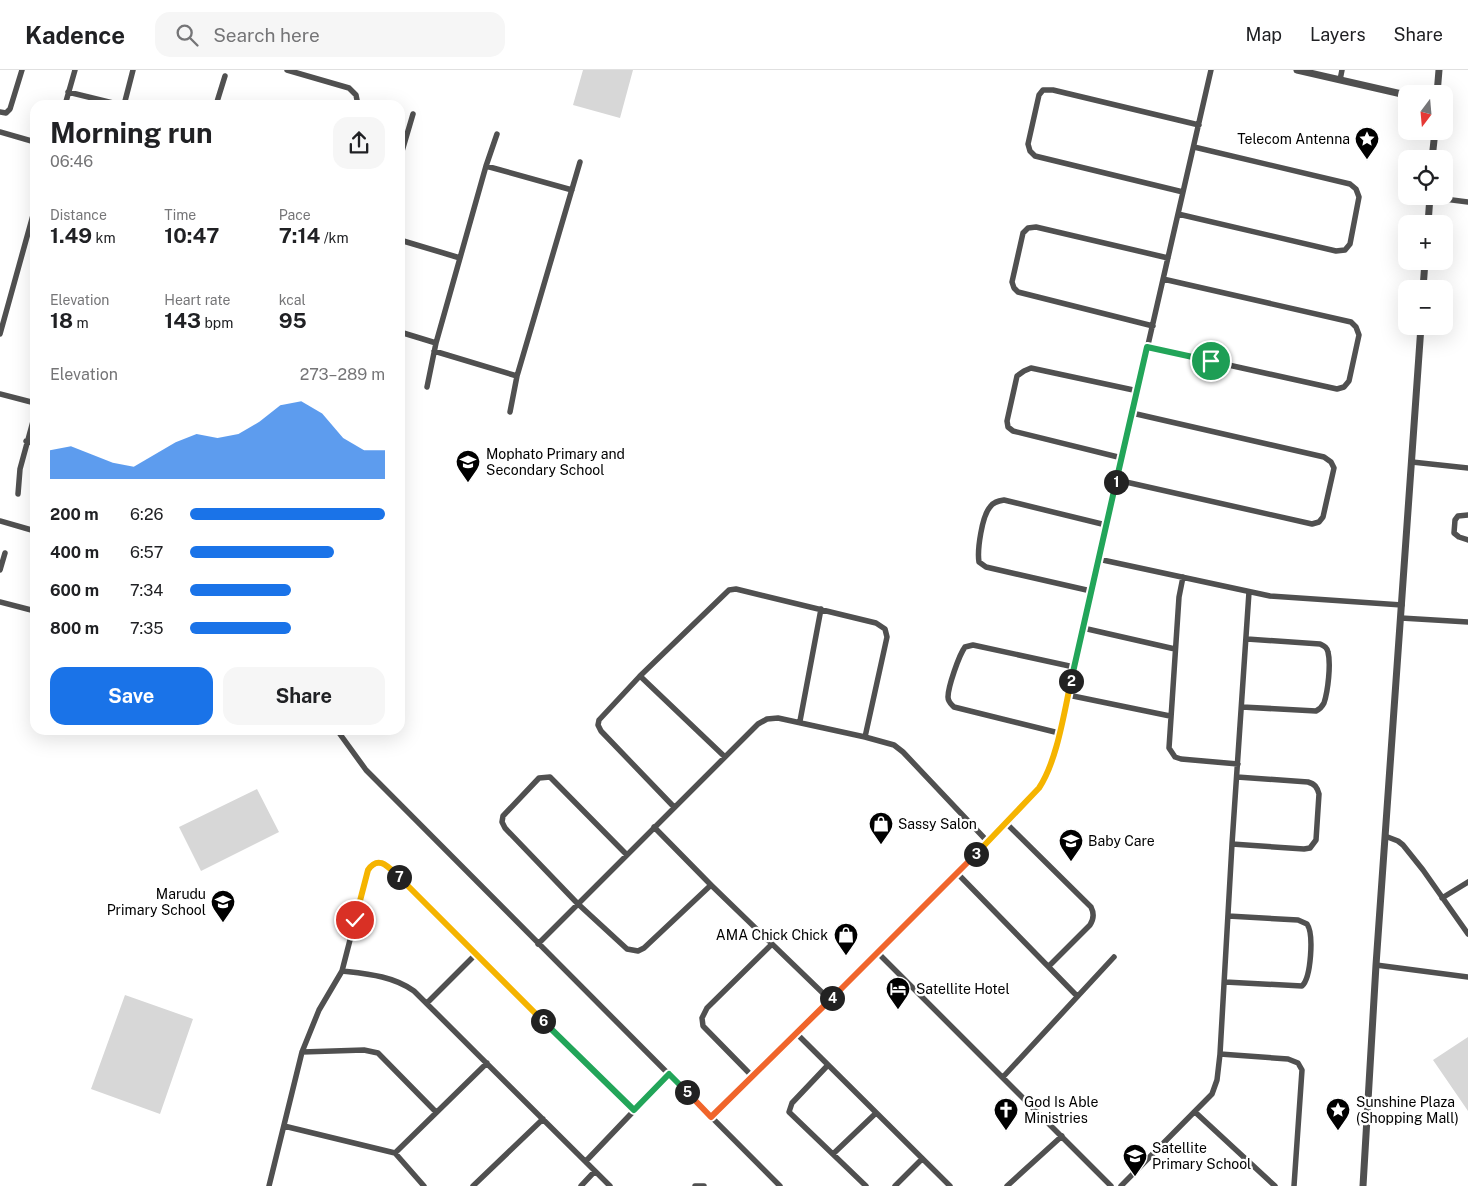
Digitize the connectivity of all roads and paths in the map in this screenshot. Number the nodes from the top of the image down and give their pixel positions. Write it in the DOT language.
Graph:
graph roads {
  1 [pos="22,70"];
  2 [pos="75,70"];
  3 [pos="133,70"];
  4 [pos="287,70"];
  5 [pos="1211,70"];
  6 [pos="1297,70"];
  7 [pos="1342,70"];
  8 [pos="1439,70"];
  9 [pos="224,76"];
  10 [pos="1340,80"];
  11 [pos="1438,85"];
  12 [pos="68,92"];
  13 [pos="1398,93"];
  14 [pos="66,100"];
  15 [pos="101,100"];
  16 [pos="124,100"];
  17 [pos="217,100"];
  18 [pos="357,100"];
  19 [pos="0,112"];
  20 [pos="413,114"];
  21 [pos="1199,125"];
  22 [pos="0,132"];
  23 [pos="497,134"];
  24 [pos="30,141"];
  25 [pos="405,141"];
  26 [pos="1194,147"];
  27 [pos="580,162"];
  28 [pos="486,166"];
  29 [pos="572,190"];
  30 [pos="1184,192"];
  31 [pos="1453,200"];
  32 [pos="1468,202"];
  33 [pos="1178,214"];
  34 [pos="30,229"];
  35 [pos="405,242"];
  36 [pos="460,258"];
  37 [pos="1168,258"];
  38 [pos="1163,279"];
  39 [pos="1153,326"];
  40 [pos="0,334"];
  41 [pos="405,334"];
  42 [pos="1420,335"];
  43 [pos="436,343"];
  44 [pos="1147,347"];
  45 [pos="434,351"];
  46 [pos="517,376"];
  47 [pos="427,387"];
  48 [pos="1138,391"];
  49 [pos="0,394"];
  50 [pos="30,402"];
  51 [pos="510,412"];
  52 [pos="1132,413"];
  53 [pos="30,429"];
  54 [pos="26,441"];
  55 [pos="30,442"];
  56 [pos="1122,458"];
  57 [pos="1412,462"];
  58 [pos="1468,468"];
  59 [pos="1117,480"];
  60 [pos="18,494"];
  61 [pos="1468,515"];
  62 [pos="0,521"];
  63 [pos="1106,525"];
  64 [pos="30,530"];
  65 [pos="1468,540"];
  66 [pos="5,554"];
  67 [pos="1098,559"];
  68 [pos="0,570"];
  69 [pos="1183,577"];
  70 [pos="1091,591"];
  71 [pos="1249,592"];
  72 [pos="0,602"];
  73 [pos="1402,605"];
  74 [pos="822,609"];
  75 [pos="30,611"];
  76 [pos="1401,618"];
  77 [pos="1468,622"];
  78 [pos="1083,628"];
  79 [pos="1246,639"];
  80 [pos="1175,649"];
  81 [pos="1074,667"];
  82 [pos="640,676"];
  83 [pos="1068,695"];
  84 [pos="1242,707"];
  85 [pos="1170,716"];
  86 [pos="800,721"];
  87 [pos="1059,733"];
  88 [pos="341,735"];
  89 [pos="865,736"];
  90 [pos="725,757"];
  91 [pos="1238,764"];
  92 [pos="1236,777"];
  93 [pos="674,807"];
  94 [pos="1006,823"];
  95 [pos="654,828"];
  96 [pos="1385,836"];
  97 [pos="988,842"];
  98 [pos="1232,844"];
  99 [pos="626,854"];
  100 [pos="957,873"];
  101 [pos="1468,882"];
  102 [pos="711,885"];
  103 [pos="1442,898"];
  104 [pos="577,903"];
  105 [pos="1228,916"];
  106 [pos="1468,934"];
  107 [pos="538,944"];
  108 [pos="772,944"];
  109 [pos="878,953"];
  110 [pos="475,955"];
  111 [pos="1114,957"];
  112 [pos="1376,965"];
  113 [pos="1049,966"];
  114 [pos="342,971"];
  115 [pos="1468,976"];
  116 [pos="1225,982"];
  117 [pos="1077,996"];
  118 [pos="830,1000"];
  119 [pos="427,1002"];
  120 [pos="796,1033"];
  121 [pos="302,1052"];
  122 [pos="1220,1054"];
  123 [pos="487,1063"];
  124 [pos="828,1065"];
  125 [pos="669,1074"];
  126 [pos="752,1076"];
  127 [pos="1003,1077"];
  128 [pos="634,1110"];
  129 [pos="436,1112"];
  130 [pos="1196,1112"];
  131 [pos="876,1113"];
  132 [pos="711,1117"];
  133 [pos="543,1119"];
  134 [pos="284,1126"];
  135 [pos="1062,1136"];
  136 [pos="395,1153"];
  137 [pos="833,1154"];
  138 [pos="922,1159"];
  139 [pos="586,1161"];
  140 [pos="595,1171"];
  141 [pos="269,1186"];
  142 [pos="424,1186"];
  143 [pos="473,1186"];
  144 [pos="580,1186"];
  145 [pos="610,1186"];
  146 [pos="696,1186"];
  147 [pos="704,1186"];
  148 [pos="780,1186"];
  149 [pos="866,1186"];
  150 [pos="895,1186"];
  151 [pos="950,1186"];
  152 [pos="1007,1186"];
  153 [pos="1111,1186"];
  154 [pos="1120,1186"];
  155 [pos="1275,1186"];
  156 [pos="1294,1186"];
  157 [pos="1363,1186"];
  1 -- 19 [label="street"];
  2 -- 12 [label="street"];
  3 -- 16 [label="street"];
  4 -- 18 [label="street"];
  5 -- 21 [label="street"];
  6 -- 10 [label="street"];
  7 -- 10 [label="street"];
  8 -- 11 [label="street"];
  9 -- 17 [label="street"];
  10 -- 13 [label="street"];
  12 -- 14 [label="street"];
  12 -- 15 [label="street"];
  20 -- 25 [label="street"];
  21 -- 26 [label="street"];
  21 -- 30 [label="street"];
  22 -- 24 [label="street"];
  23 -- 28 [label="street"];
  26 -- 30 [label="street"];
  26 -- 33 [label="street"];
  27 -- 29 [label="street"];
  28 -- 29 [label="street"];
  28 -- 36 [label="street"];
  29 -- 46 [label="street"];
  30 -- 33 [label="street"];
  31 -- 32 [label="street"];
  33 -- 37 [label="street"];
  34 -- 40 [label="street"];
  35 -- 36 [label="street"];
  36 -- 43 [label="street"];
  37 -- 38 [label="street"];
  37 -- 39 [label="street"];
  38 -- 39 [label="street"];
  38 -- 44 [label="street"];
  39 -- 44 [label="street"];
  41 -- 43 [label="street"];
  42 -- 57 [label="street"];
  43 -- 45 [label="street"];
  44 -- 48 [label="street"];
  45 -- 46 [label="street"];
  45 -- 47 [label="street"];
  46 -- 51 [label="street"];
  48 -- 52 [label="street"];
  48 -- 56 [label="street"];
  49 -- 50 [label="street"];
  52 -- 56 [label="street"];
  52 -- 59 [label="street"];
  53 -- 54 [label="street"];
  54 -- 55 [label="street"];
  54 -- 60 [label="street"];
  56 -- 59 [label="street"];
  57 -- 58 [label="street"];
  57 -- 73 [label="street"];
  59 -- 63 [label="street"];
  61 -- 65 [label="street"];
  62 -- 64 [label="street"];
  63 -- 67 [label="street"];
  63 -- 70 [label="street"];
  66 -- 68 [label="street"];
  67 -- 69 [label="street"];
  67 -- 70 [label="street"];
  69 -- 71 [label="street"];
  69 -- 80 [label="street"];
  70 -- 78 [label="street"];
  71 -- 73 [label="street"];
  71 -- 79 [label="street"];
  72 -- 75 [label="street"];
  73 -- 76 [label="street"];
  74 -- 82 [label="street"];
  74 -- 86 [label="street"];
  74 -- 89 [label="street"];
  76 -- 77 [label="street"];
  76 -- 96 [label="street"];
  78 -- 80 [label="street"];
  78 -- 81 [label="street"];
  79 -- 84 [label="street"];
  79 -- 84 [label="street"];
  80 -- 85 [label="street"];
  81 -- 83 [label="street"];
  81 -- 87 [label="street"];
  82 -- 90 [label="street"];
  82 -- 93 [label="street"];
  83 -- 85 [label="street"];
  83 -- 87 [label="street"];
  84 -- 91 [label="street"];
  85 -- 91 [label="street"];
  86 -- 89 [label="street"];
  86 -- 90 [label="street"];
  87 -- 94 [label="street"];
  88 -- 107 [label="street"];
  89 -- 97 [label="street"];
  90 -- 93 [label="street"];
  91 -- 92 [label="street"];
  92 -- 98 [label="street"];
  92 -- 98 [label="street"];
  93 -- 95 [label="street"];
  94 -- 97 [label="street"];
  94 -- 113 [label="street"];
  95 -- 99 [label="street"];
  95 -- 102 [label="street"];
  96 -- 103 [label="street"];
  96 -- 112 [label="street"];
  97 -- 100 [label="street"];
  98 -- 105 [label="street"];
  99 -- 104 [label="street"];
  99 -- 104 [label="street"];
  100 -- 109 [label="street"];
  100 -- 113 [label="street"];
  101 -- 103 [label="street"];
  102 -- 104 [label="street"];
  102 -- 108 [label="street"];
  103 -- 106 [label="street"];
  104 -- 107 [label="street"];
  105 -- 116 [label="street"];
  105 -- 116 [label="street"];
  107 -- 125 [label="street"];
  108 -- 118 [label="street"];
  108 -- 126 [label="street"];
  109 -- 118 [label="street"];
  109 -- 127 [label="street"];
  110 -- 114 [label="street"];
  110 -- 119 [label="street"];
  110 -- 128 [label="street"];
  111 -- 117 [label="street"];
  112 -- 115 [label="street"];
  112 -- 157 [label="street"];
  113 -- 117 [label="street"];
  114 -- 119 [label="street"];
  114 -- 121 [label="street"];
  116 -- 122 [label="street"];
  117 -- 127 [label="street"];
  118 -- 120 [label="street"];
  119 -- 123 [label="street"];
  120 -- 124 [label="street"];
  120 -- 126 [label="street"];
  121 -- 129 [label="street"];
  121 -- 134 [label="street"];
  122 -- 130 [label="street"];
  122 -- 156 [label="street"];
  123 -- 129 [label="street"];
  123 -- 133 [label="street"];
  124 -- 131 [label="street"];
  124 -- 137 [label="street"];
  125 -- 128 [label="street"];
  125 -- 132 [label="street"];
  126 -- 132 [label="street"];
  127 -- 135 [label="street"];
  128 -- 139 [label="street"];
  129 -- 136 [label="street"];
  130 -- 154 [label="street"];
  130 -- 155 [label="street"];
  131 -- 137 [label="street"];
  131 -- 138 [label="street"];
  132 -- 148 [label="street"];
  133 -- 139 [label="street"];
  133 -- 143 [label="street"];
  134 -- 136 [label="street"];
  134 -- 141 [label="street"];
  135 -- 152 [label="street"];
  135 -- 153 [label="street"];
  136 -- 142 [label="street"];
  137 -- 149 [label="street"];
  138 -- 150 [label="street"];
  138 -- 151 [label="street"];
  139 -- 140 [label="street"];
  140 -- 144 [label="street"];
  140 -- 145 [label="street"];
  146 -- 147 [label="street"];
}
